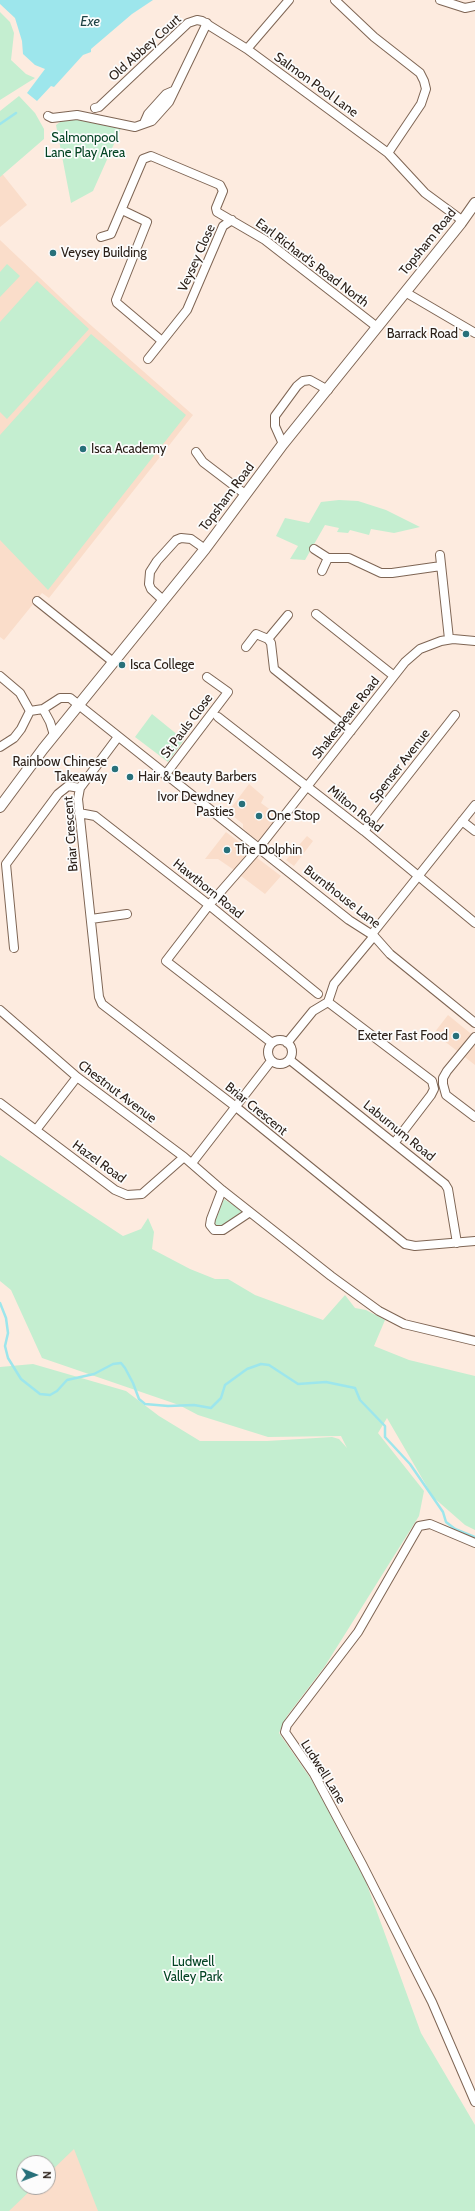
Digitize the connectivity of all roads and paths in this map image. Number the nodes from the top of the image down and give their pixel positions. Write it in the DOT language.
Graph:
graph roads {
  1 [pos="289,0"];
  2 [pos="335,0"];
  3 [pos="440,0"];
  4 [pos="475,6"];
  5 [pos="207,23"];
  6 [pos="246,49"];
  7 [pos="95,108"];
  8 [pos="48,116"];
  9 [pos="388,153"];
  10 [pos="475,203"];
  11 [pos="122,210"];
  12 [pos="232,220"];
  13 [pos="463,221"];
  14 [pos="101,236"];
  15 [pos="405,292"];
  16 [pos="377,327"];
  17 [pos="475,333"];
  18 [pos="162,341"];
  19 [pos="148,359"];
  20 [pos="328,390"];
  21 [pos="283,444"];
  22 [pos="196,452"];
  23 [pos="245,494"];
  24 [pos="204,549"];
  25 [pos="314,549"];
  26 [pos="440,555"];
  27 [pos="328,558"];
  28 [pos="441,566"];
  29 [pos="322,571"];
  30 [pos="163,600"];
  31 [pos="37,602"];
  32 [pos="316,614"];
  33 [pos="288,615"];
  34 [pos="268,639"];
  35 [pos="449,639"];
  36 [pos="475,641"];
  37 [pos="246,647"];
  38 [pos="112,662"];
  39 [pos="0,676"];
  40 [pos="394,676"];
  41 [pos="207,677"];
  42 [pos="78,705"];
  43 [pos="43,709"];
  44 [pos="30,711"];
  45 [pos="455,715"];
  46 [pos="218,717"];
  47 [pos="351,731"];
  48 [pos="54,735"];
  49 [pos="118,737"];
  50 [pos="0,747"];
  51 [pos="165,775"];
  52 [pos="308,786"];
  53 [pos="80,788"];
  54 [pos="0,806"];
  55 [pos="475,806"];
  56 [pos="79,812"];
  57 [pos="462,821"];
  58 [pos="364,831"];
  59 [pos="475,831"];
  60 [pos="258,848"];
  61 [pos="418,877"];
  62 [pos="209,905"];
  63 [pos="127,914"];
  64 [pos="91,919"];
  65 [pos="475,923"];
  66 [pos="373,935"];
  67 [pos="14,948"];
  68 [pos="318,994"];
  69 [pos="328,1002"];
  70 [pos="0,1010"];
  71 [pos="475,1023"];
  72 [pos="475,1038"];
  73 [pos="272,1043"];
  74 [pos="287,1043"];
  75 [pos="290,1060"];
  76 [pos="271,1062"];
  77 [pos="77,1077"];
  78 [pos="0,1104"];
  79 [pos="236,1107"];
  80 [pos="475,1117"];
  81 [pos="36,1130"];
  82 [pos="395,1142"];
  83 [pos="184,1157"];
  84 [pos="192,1163"];
  85 [pos="222,1190"];
  86 [pos="250,1212"];
  87 [pos="475,1241"];
  88 [pos="456,1243"];
  89 [pos="475,1340"];
  90 [pos="475,1543"];
  91 [pos="475,2102"];
  1 -- 6 [label="street"];
  2 -- 9 [label="street"];
  3 -- 4 [label="street"];
  5 -- 6 [label="street, Salmon Pool Lane"];
  5 -- 7 [label="street, Old Abbey Court"];
  5 -- 8 [label="street"];
  6 -- 9 [label="street, Salmon Pool Lane"];
  9 -- 13 [label="street, Salmon Pool Lane"];
  10 -- 13 [label="main road, Topsham Road"];
  11 -- 12 [label="street, Veysey Close"];
  11 -- 14 [label="street, Veysey Close"];
  11 -- 18 [label="street"];
  12 -- 16 [label="street, Earl Richard's Road North"];
  12 -- 18 [label="street, Veysey Close"];
  13 -- 15 [label="main road, Topsham Road"];
  15 -- 16 [label="main road, Topsham Road"];
  15 -- 17 [label="street"];
  16 -- 20 [label="main road, Topsham Road"];
  18 -- 19 [label="street, Veysey Close"];
  20 -- 21 [label="main road, Topsham Road"];
  20 -- 21 [label="street"];
  21 -- 23 [label="main road, Topsham Road"];
  22 -- 23 [label="street"];
  23 -- 24 [label="main road, Topsham Road"];
  24 -- 30 [label="main road, Topsham Road"];
  24 -- 30 [label="street"];
  25 -- 27 [label="street"];
  26 -- 28 [label="street"];
  27 -- 28 [label="street"];
  27 -- 29 [label="street"];
  28 -- 35 [label="street"];
  30 -- 38 [label="main road, Topsham Road"];
  31 -- 38 [label="street"];
  32 -- 40 [label="street"];
  33 -- 34 [label="street"];
  34 -- 37 [label="street"];
  34 -- 47 [label="street"];
  35 -- 36 [label="street, Shakespeare Road"];
  35 -- 40 [label="street, Shakespeare Road"];
  38 -- 42 [label="main road, Topsham Road"];
  39 -- 44 [label="street"];
  40 -- 47 [label="street, Shakespeare Road"];
  41 -- 51 [label="street, St Pauls Close"];
  42 -- 43 [label="street, Burnthouse Lane"];
  42 -- 48 [label="main road, Topsham Road"];
  42 -- 49 [label="street, Burnthouse Lane"];
  43 -- 44 [label="street"];
  43 -- 48 [label="street"];
  44 -- 50 [label="street"];
  45 -- 58 [label="street, Spenser Avenue"];
  46 -- 52 [label="street, Milton Road"];
  47 -- 52 [label="street, Shakespeare Road"];
  48 -- 54 [label="main road, Topsham Road"];
  49 -- 51 [label="street, Burnthouse Lane"];
  49 -- 53 [label="street, Briar Crescent"];
  51 -- 60 [label="street, Burnthouse Lane"];
  52 -- 58 [label="street, Milton Road"];
  52 -- 60 [label="street, Shakespeare Road"];
  53 -- 56 [label="street, Briar Crescent"];
  53 -- 67 [label="street"];
  55 -- 57 [label="street"];
  56 -- 62 [label="street, Hawthorn Road"];
  56 -- 64 [label="street, Briar Crescent"];
  57 -- 59 [label="street"];
  57 -- 61 [label="street"];
  58 -- 61 [label="street, Milton Road"];
  60 -- 62 [label="street, Shakespeare Road"];
  60 -- 66 [label="street, Burnthouse Lane"];
  61 -- 65 [label="street, Milton Road"];
  61 -- 66 [label="street"];
  62 -- 68 [label="street, Hawthorn Road"];
  62 -- 73 [label="street, Shakespeare Road"];
  63 -- 64 [label="street"];
  64 -- 79 [label="street, Briar Crescent"];
  66 -- 69 [label="street"];
  66 -- 71 [label="street, Burnthouse Lane"];
  69 -- 74 [label="street"];
  69 -- 82 [label="street"];
  70 -- 77 [label="street, Chestnut Avenue"];
  72 -- 80 [label="street"];
  73 -- 74 [label="street"];
  73 -- 76 [label="street"];
  74 -- 75 [label="street"];
  75 -- 76 [label="street"];
  75 -- 82 [label="street, Laburnum Road"];
  76 -- 79 [label="street"];
  77 -- 81 [label="street"];
  77 -- 83 [label="street, Chestnut Avenue"];
  78 -- 81 [label="street, Hazel Road"];
  79 -- 84 [label="street"];
  79 -- 88 [label="street, Briar Crescent"];
  81 -- 83 [label="street, Hazel Road"];
  82 -- 88 [label="street, Laburnum Road"];
  83 -- 84 [label="street, Chestnut Avenue"];
  84 -- 85 [label="street, Chestnut Avenue"];
  85 -- 86 [label="street, Chestnut Avenue"];
  85 -- 86 [label="street"];
  86 -- 89 [label="street, Chestnut Avenue"];
  87 -- 88 [label="street, Briar Crescent"];
  90 -- 91 [label="street, Ludwell Lane"];
}
